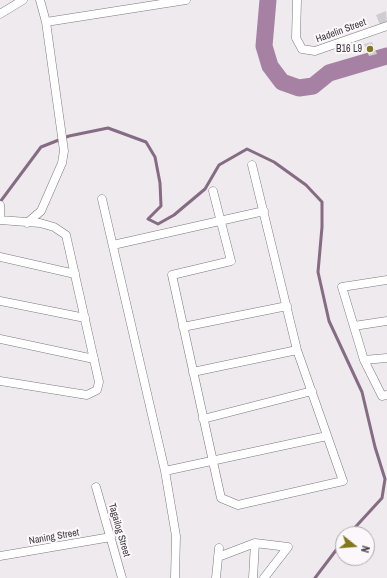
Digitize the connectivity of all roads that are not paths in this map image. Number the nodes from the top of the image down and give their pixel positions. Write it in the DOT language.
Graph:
graph roads {
  1 [pos="23,0"];
  2 [pos="40,0"];
  3 [pos="186,0"];
  4 [pos="297,0"];
  5 [pos="0,14"];
  6 [pos="46,22"];
  7 [pos="387,26"];
  8 [pos="252,165"];
  9 [pos="213,191"];
  10 [pos="102,199"];
  11 [pos="0,206"];
  12 [pos="264,211"];
  13 [pos="0,216"];
  14 [pos="221,219"];
  15 [pos="0,220"];
  16 [pos="27,223"];
  17 [pos="113,244"];
  18 [pos="0,257"];
  19 [pos="75,274"];
  20 [pos="387,280"];
  21 [pos="0,301"];
  22 [pos="288,306"];
  23 [pos="85,318"];
  24 [pos="387,321"];
  25 [pos="354,326"];
  26 [pos="183,327"];
  27 [pos="0,339"];
  28 [pos="297,350"];
  29 [pos="387,358"];
  30 [pos="94,359"];
  31 [pos="364,360"];
  32 [pos="193,372"];
  33 [pos="0,381"];
  34 [pos="312,391"];
  35 [pos="387,395"];
  36 [pos="203,419"];
  37 [pos="327,436"];
  38 [pos="213,460"];
  39 [pos="165,471"];
  40 [pos="96,487"];
  41 [pos="111,537"];
  42 [pos="255,543"];
  43 [pos="219,548"];
  44 [pos="0,556"];
  45 [pos="218,557"];
  46 [pos="122,578"];
  47 [pos="175,578"];
  48 [pos="216,578"];
  49 [pos="253,578"];
  50 [pos="264,578"];
  1 -- 5 [label="street"];
  2 -- 6 [label="street"];
  3 -- 6 [label="street"];
  4 -- 7 [label="street, Hadelin Street"];
  6 -- 16 [label="street"];
  8 -- 12 [label="street"];
  9 -- 14 [label="street"];
  10 -- 17 [label="street"];
  11 -- 13 [label="street"];
  12 -- 14 [label="street"];
  12 -- 22 [label="street"];
  14 -- 17 [label="street"];
  14 -- 26 [label="street"];
  15 -- 16 [label="street"];
  16 -- 19 [label="street"];
  17 -- 39 [label="street"];
  18 -- 19 [label="street"];
  19 -- 23 [label="street"];
  20 -- 25 [label="street"];
  21 -- 23 [label="street"];
  22 -- 26 [label="street"];
  22 -- 28 [label="street"];
  23 -- 30 [label="street"];
  24 -- 25 [label="street"];
  25 -- 31 [label="street"];
  26 -- 32 [label="street"];
  27 -- 30 [label="street"];
  28 -- 32 [label="street"];
  28 -- 34 [label="street"];
  29 -- 31 [label="street"];
  30 -- 33 [label="street"];
  31 -- 35 [label="street"];
  32 -- 36 [label="street"];
  34 -- 36 [label="street"];
  34 -- 37 [label="street"];
  36 -- 38 [label="street"];
  37 -- 38 [label="street"];
  37 -- 38 [label="street"];
  38 -- 39 [label="street"];
  39 -- 47 [label="street"];
  40 -- 41 [label="street, Tagailog Street"];
  41 -- 44 [label="street, Naning Street"];
  41 -- 46 [label="street, Tagailog Street"];
  42 -- 45 [label="street"];
  42 -- 49 [label="street"];
  42 -- 50 [label="street"];
  43 -- 45 [label="street"];
  45 -- 48 [label="street"];
}
